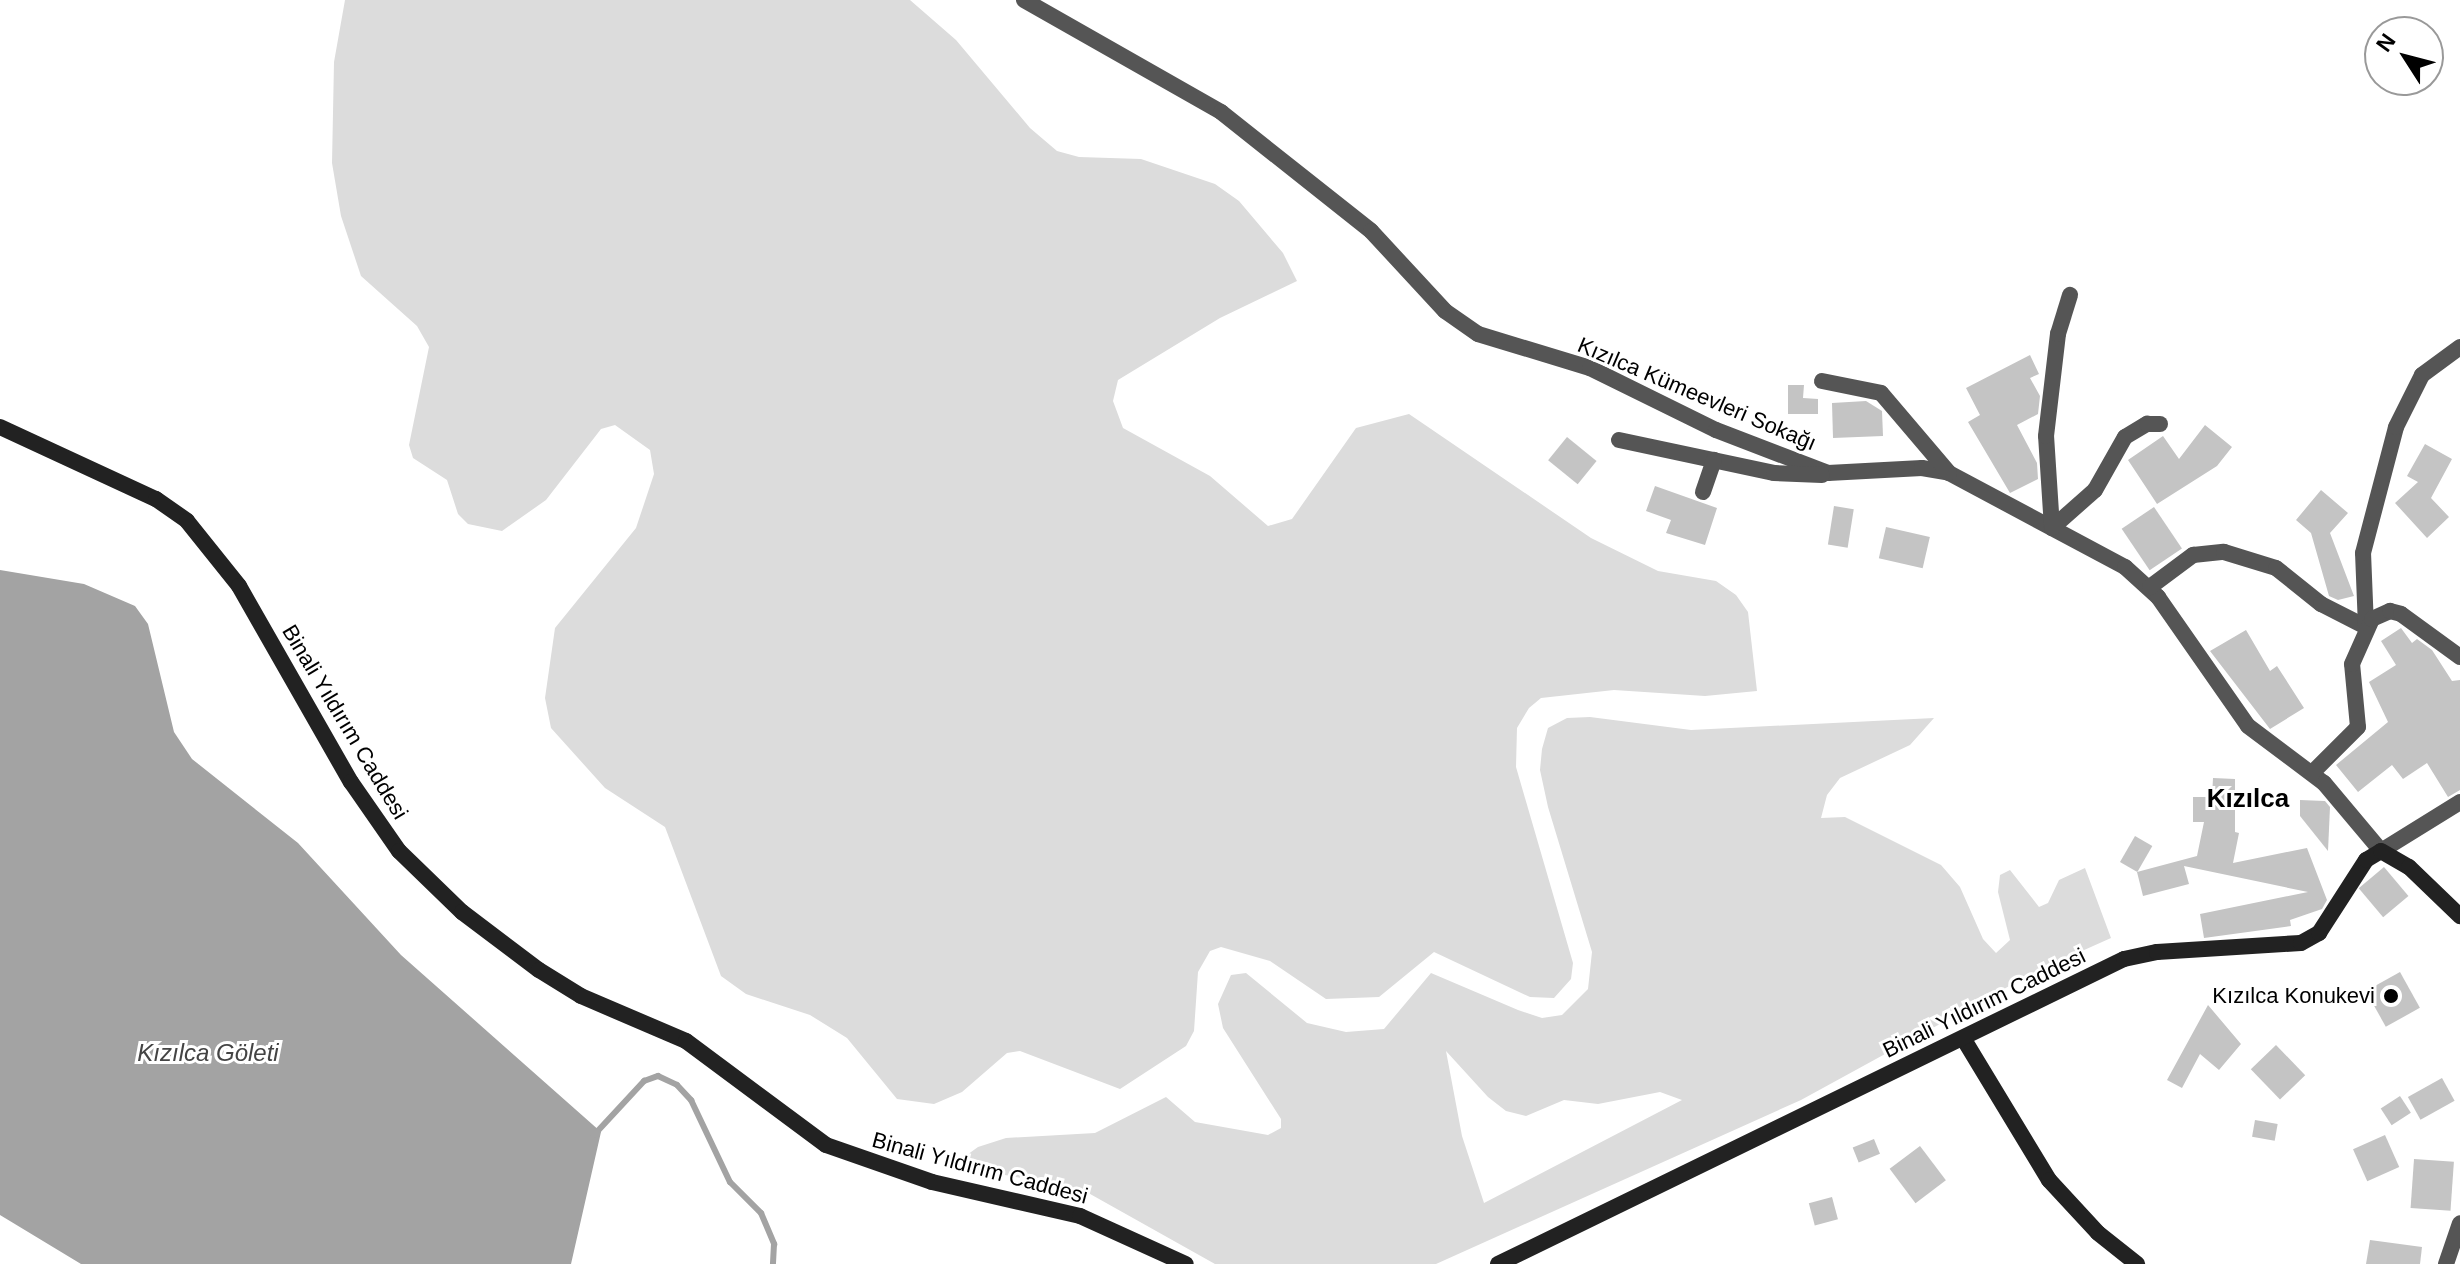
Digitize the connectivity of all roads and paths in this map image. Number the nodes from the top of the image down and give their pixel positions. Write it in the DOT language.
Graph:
graph roads {
  1 [pos="1024,0"];
  2 [pos="2070,295"];
  3 [pos="2460,347"];
  4 [pos="1822,381"];
  5 [pos="2160,424"];
  6 [pos="0,427"];
  7 [pos="1619,440"];
  8 [pos="1714,460"];
  9 [pos="1949,473"];
  10 [pos="1838,474"];
  11 [pos="1703,492"];
  12 [pos="2052,528"];
  13 [pos="2150,587"];
  14 [pos="2366,627"];
  15 [pos="2460,657"];
  16 [pos="2312,773"];
  17 [pos="2460,802"];
  18 [pos="2381,851"];
  19 [pos="2460,916"];
  20 [pos="1963,1038"];
  21 [pos="2460,1223"];
  22 [pos="1186,1264"];
  23 [pos="1498,1264"];
  24 [pos="2137,1264"];
  25 [pos="2446,1264"];
  1 -- 10 [label="street, Kızılca Kümeevleri Sokağı"];
  2 -- 12 [label="street"];
  3 -- 14 [label="street"];
  4 -- 9 [label="street"];
  5 -- 12 [label="street"];
  6 -- 22 [label="street, Binali Yıldırım Caddesi"];
  7 -- 8 [label="street"];
  8 -- 10 [label="street"];
  8 -- 11 [label="street"];
  9 -- 10 [label="street, Kızılca Kümeevleri Sokağı"];
  9 -- 12 [label="street, Kızılca Kümeevleri Sokağı"];
  12 -- 13 [label="street, Kızılca Kümeevleri Sokağı"];
  13 -- 14 [label="street"];
  13 -- 16 [label="street, Kızılca Kümeevleri Sokağı"];
  14 -- 15 [label="street"];
  14 -- 16 [label="street"];
  16 -- 18 [label="street, Kızılca Kümeevleri Sokağı"];
  17 -- 18 [label="street"];
  18 -- 19 [label="street"];
  18 -- 20 [label="street, Binali Yıldırım Caddesi"];
  20 -- 23 [label="street, Binali Yıldırım Caddesi"];
  20 -- 24 [label="street"];
  21 -- 25 [label="street"];
}
